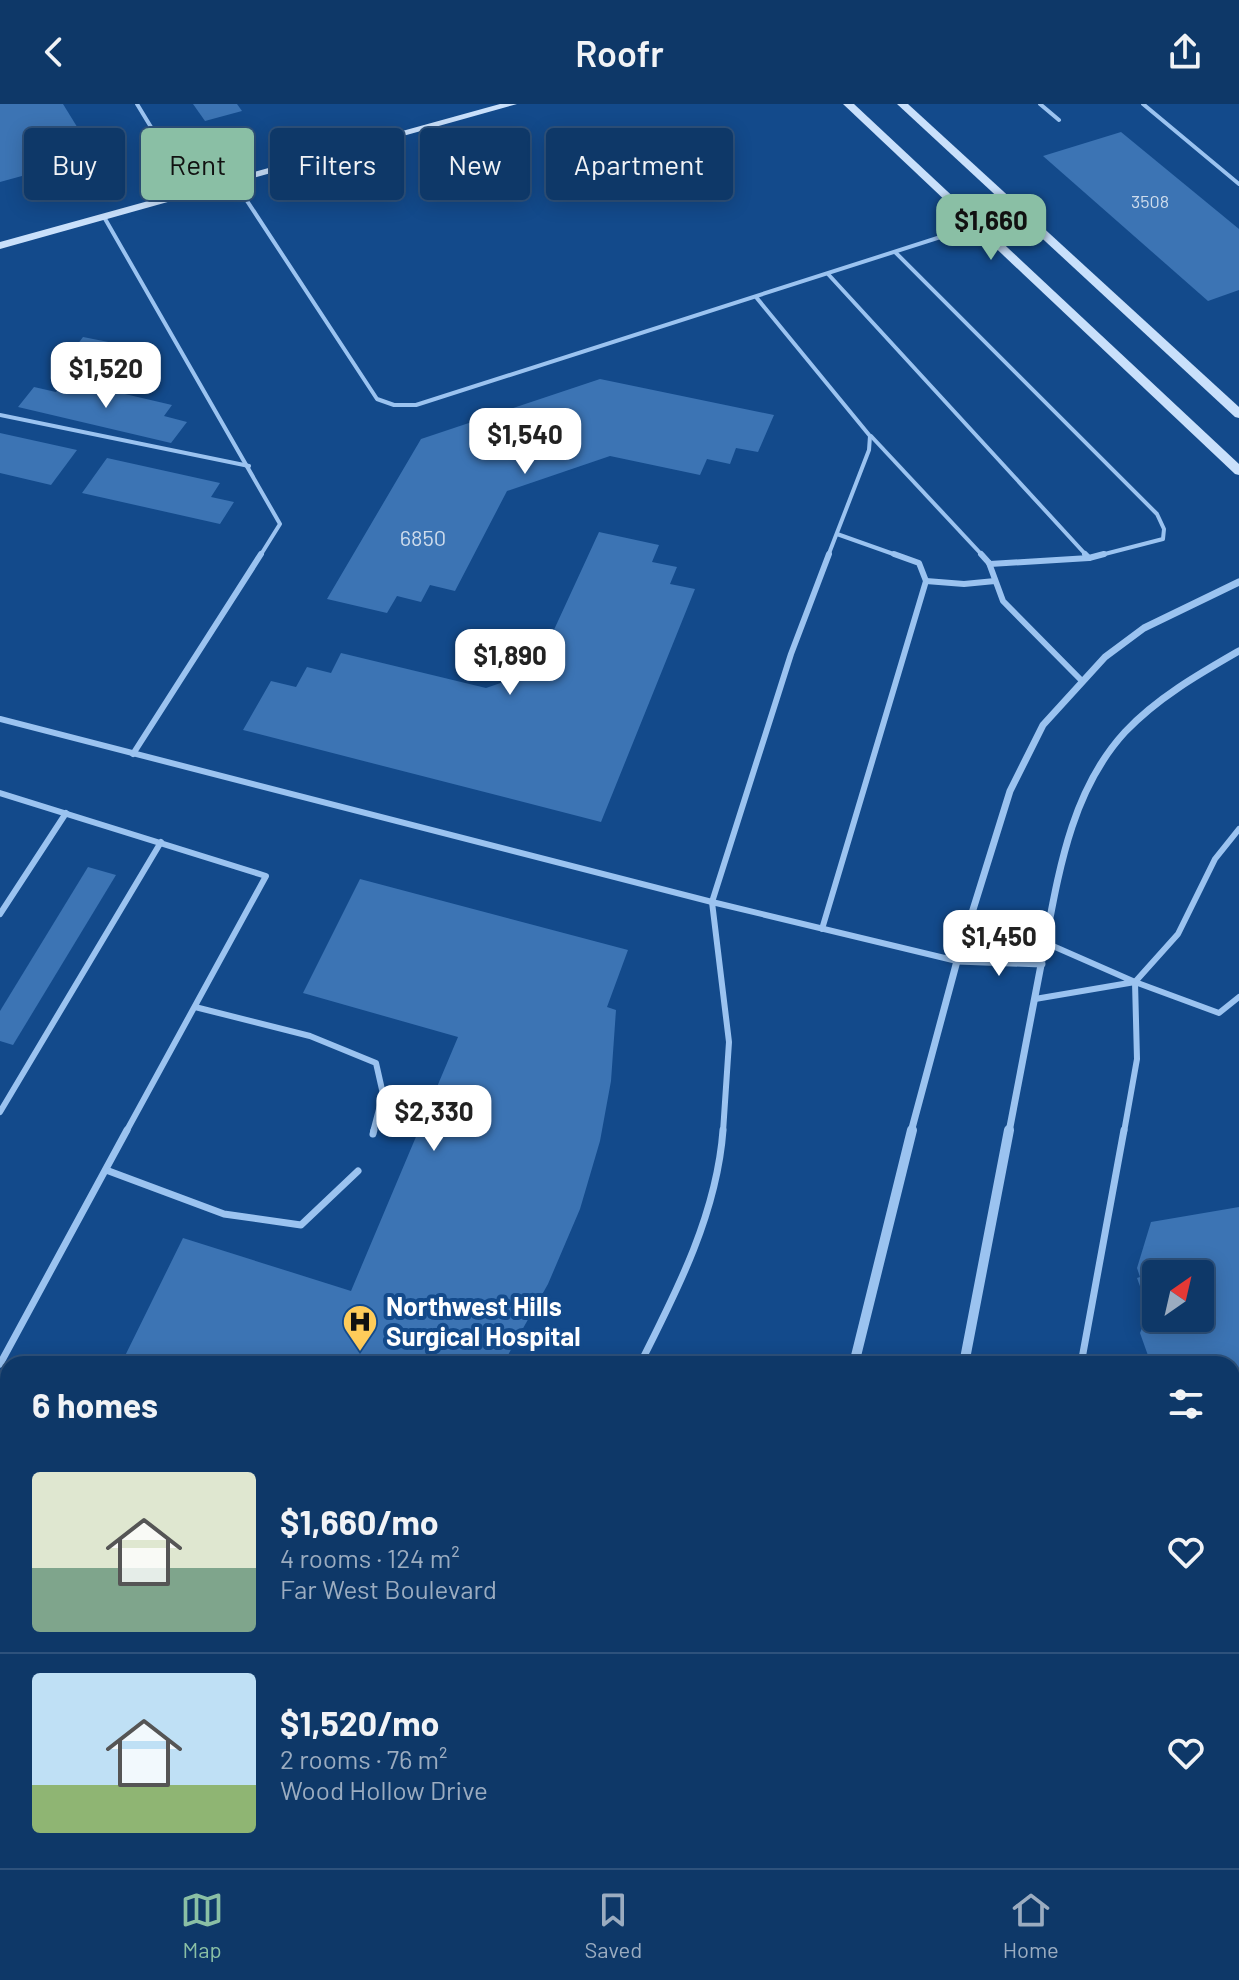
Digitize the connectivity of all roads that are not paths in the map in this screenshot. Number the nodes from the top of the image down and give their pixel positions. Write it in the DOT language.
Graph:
graph roads {
  1 [pos="137,104"];
  2 [pos="512,104"];
  3 [pos="848,104"];
  4 [pos="902,104"];
  5 [pos="1040,104"];
  6 [pos="1143,104"];
  7 [pos="1059,120"];
  8 [pos="152,128"];
  9 [pos="254,175"];
  10 [pos="1239,184"];
  11 [pos="166,200"];
  12 [pos="246,200"];
  13 [pos="1022,214"];
  14 [pos="104,217"];
  15 [pos="978,225"];
  16 [pos="0,246"];
  17 [pos="895,252"];
  18 [pos="828,274"];
  19 [pos="756,297"];
  20 [pos="1239,414"];
  21 [pos="0,415"];
  22 [pos="870,436"];
  23 [pos="249,466"];
  24 [pos="1239,471"];
  25 [pos="837,534"];
  26 [pos="1089,558"];
  27 [pos="989,563"];
  28 [pos="926,581"];
  29 [pos="995,581"];
  30 [pos="1239,582"];
  31 [pos="1239,651"];
  32 [pos="1082,681"];
  33 [pos="0,719"];
  34 [pos="133,754"];
  35 [pos="0,793"];
  36 [pos="66,813"];
  37 [pos="1239,829"];
  38 [pos="161,842"];
  39 [pos="712,902"];
  40 [pos="0,914"];
  41 [pos="822,929"];
  42 [pos="1046,943"];
  43 [pos="957,961"];
  44 [pos="1042,964"];
  45 [pos="1135,982"];
  46 [pos="1239,997"];
  47 [pos="1035,999"];
  48 [pos="195,1007"];
  49 [pos="0,1112"];
  50 [pos="373,1134"];
  51 [pos="106,1170"];
  52 [pos="358,1171"];
  53 [pos="4,1356"];
  54 [pos="644,1356"];
  55 [pos="856,1356"];
  56 [pos="966,1356"];
  57 [pos="1082,1356"];
  1 -- 8 [label="lane"];
  2 -- 9 [label="street"];
  3 -- 15 [label="street"];
  4 -- 13 [label="street"];
  5 -- 7 [label="lane"];
  6 -- 10 [label="lane"];
  11 -- 14 [label="street"];
  12 -- 19 [label="lane"];
  13 -- 15 [label="lane"];
  13 -- 20 [label="street"];
  14 -- 16 [label="street"];
  14 -- 23 [label="lane"];
  15 -- 17 [label="lane"];
  15 -- 24 [label="street"];
  17 -- 18 [label="lane"];
  17 -- 26 [label="lane"];
  18 -- 19 [label="lane"];
  18 -- 26 [label="lane"];
  19 -- 22 [label="lane"];
  21 -- 23 [label="lane"];
  22 -- 25 [label="lane"];
  22 -- 27 [label="lane"];
  23 -- 34 [label="lane"];
  25 -- 28 [label="lane"];
  25 -- 39 [label="lane"];
  26 -- 27 [label="lane"];
  27 -- 29 [label="lane"];
  28 -- 29 [label="lane"];
  28 -- 41 [label="lane"];
  29 -- 32 [label="lane"];
  30 -- 32 [label="street"];
  31 -- 42 [label="street"];
  32 -- 43 [label="street"];
  33 -- 34 [label="lane"];
  34 -- 39 [label="lane"];
  35 -- 36 [label="lane"];
  36 -- 38 [label="lane"];
  36 -- 40 [label="lane"];
  37 -- 45 [label="lane"];
  38 -- 48 [label="lane"];
  38 -- 49 [label="lane"];
  39 -- 41 [label="lane"];
  39 -- 54 [label="lane"];
  41 -- 43 [label="lane"];
  42 -- 44 [label="street"];
  42 -- 45 [label="lane"];
  43 -- 44 [label="street"];
  43 -- 55 [label="street"];
  44 -- 47 [label="street"];
  45 -- 46 [label="lane"];
  45 -- 47 [label="lane"];
  45 -- 57 [label="lane"];
  47 -- 56 [label="street"];
  48 -- 50 [label="lane"];
  48 -- 51 [label="lane"];
  51 -- 52 [label="lane"];
  51 -- 53 [label="lane"];
}
